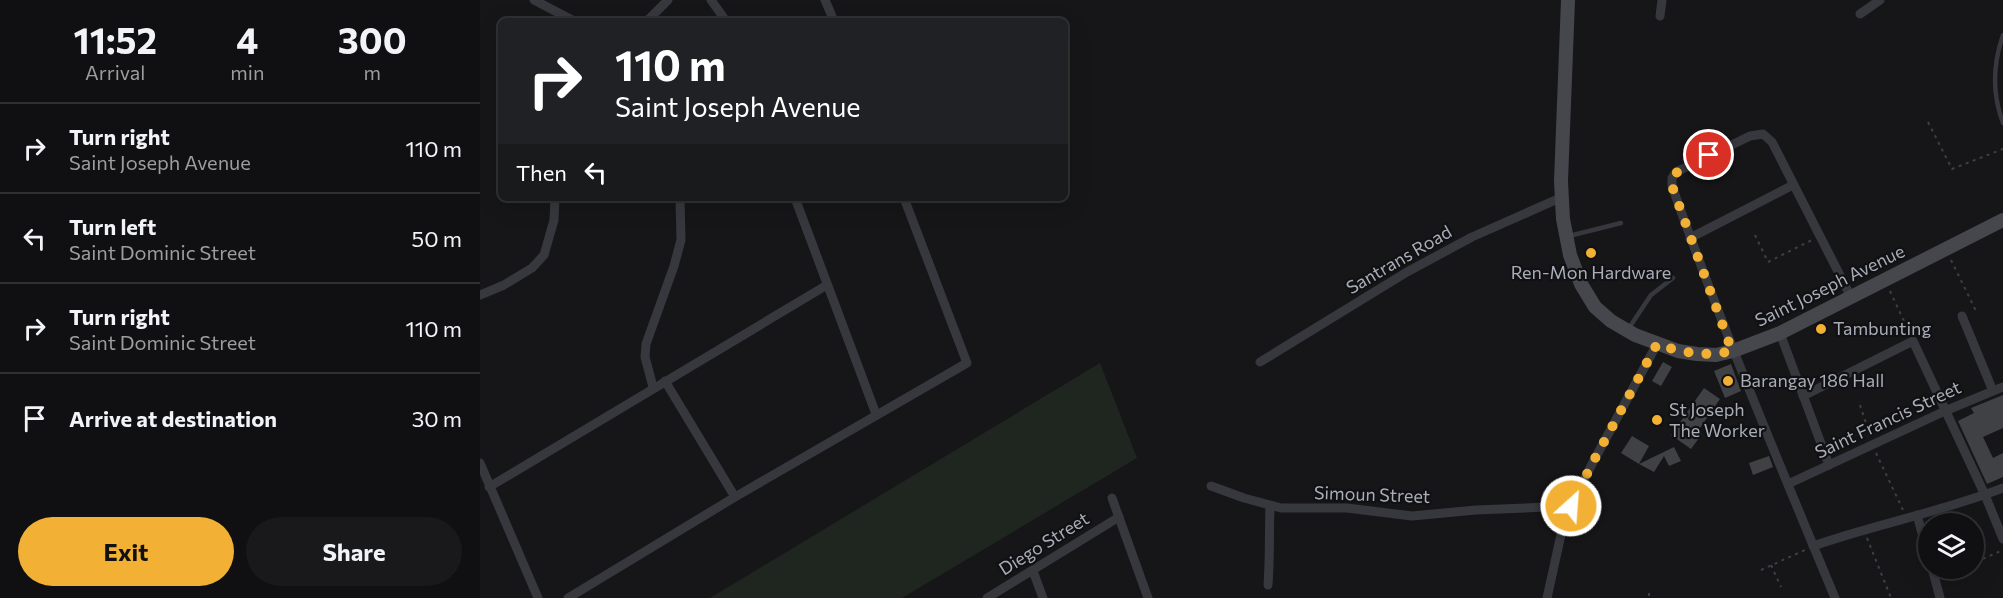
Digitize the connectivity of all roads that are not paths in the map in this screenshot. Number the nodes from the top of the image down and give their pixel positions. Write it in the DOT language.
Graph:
graph roads {
  1 [pos="534,0"];
  2 [pos="668,0"];
  3 [pos="711,0"];
  4 [pos="825,0"];
  5 [pos="1568,0"];
  6 [pos="1662,0"];
  7 [pos="1880,0"];
  8 [pos="1860,14"];
  9 [pos="1660,16"];
  10 [pos="568,18"];
  11 [pos="649,18"];
  12 [pos="724,18"];
  13 [pos="833,18"];
  14 [pos="2003,35"];
  15 [pos="2003,123"];
  16 [pos="1793,185"];
  17 [pos="1560,198"];
  18 [pos="555,201"];
  19 [pos="680,201"];
  20 [pos="796,201"];
  21 [pos="905,201"];
  22 [pos="2003,220"];
  23 [pos="1621,223"];
  24 [pos="1566,237"];
  25 [pos="1690,237"];
  26 [pos="1673,278"];
  27 [pos="827,285"];
  28 [pos="480,295"];
  29 [pos="1851,297"];
  30 [pos="1962,316"];
  31 [pos="1628,331"];
  32 [pos="1780,333"];
  33 [pos="1657,344"];
  34 [pos="1732,351"];
  35 [pos="1260,362"];
  36 [pos="665,381"];
  37 [pos="653,387"];
  38 [pos="2003,387"];
  39 [pos="1993,391"];
  40 [pos="1803,396"];
  41 [pos="1945,411"];
  42 [pos="876,414"];
  43 [pos="480,463"];
  44 [pos="1829,465"];
  45 [pos="1788,484"];
  46 [pos="489,486"];
  47 [pos="1211,486"];
  48 [pos="2003,489"];
  49 [pos="1985,495"];
  50 [pos="735,497"];
  51 [pos="1112,498"];
  52 [pos="1270,506"];
  53 [pos="1571,506"];
  54 [pos="1917,515"];
  55 [pos="1119,517"];
  56 [pos="1918,519"];
  57 [pos="2003,539"];
  58 [pos="1813,546"];
  59 [pos="1033,570"];
  60 [pos="1935,579"];
  61 [pos="1268,585"];
  62 [pos="538,598"];
  63 [pos="568,598"];
  64 [pos="987,598"];
  65 [pos="1043,598"];
  66 [pos="1148,598"];
  67 [pos="1547,598"];
  68 [pos="1833,598"];
  69 [pos="1941,598"];
  1 -- 10 [label="street"];
  2 -- 11 [label="street"];
  3 -- 12 [label="street"];
  4 -- 13 [label="street"];
  5 -- 17 [label="main road, Saint Joseph Avenue"];
  6 -- 9 [label="street"];
  7 -- 8 [label="street"];
  14 -- 15 [label="lane"];
  16 -- 25 [label="street"];
  16 -- 25 [label="street"];
  16 -- 29 [label="street"];
  17 -- 24 [label="main road, Saint Joseph Avenue"];
  17 -- 35 [label="street, Santrans Road"];
  18 -- 28 [label="street"];
  19 -- 37 [label="street"];
  20 -- 27 [label="street"];
  21 -- 42 [label="street"];
  22 -- 29 [label="main road, Saint Joseph Avenue"];
  23 -- 24 [label="lane"];
  24 -- 31 [label="main road, Saint Joseph Avenue"];
  25 -- 34 [label="street"];
  26 -- 31 [label="lane"];
  27 -- 36 [label="street"];
  27 -- 42 [label="street"];
  29 -- 32 [label="main road, Saint Joseph Avenue"];
  30 -- 39 [label="street"];
  31 -- 33 [label="main road, Saint Joseph Avenue"];
  32 -- 34 [label="main road, Saint Joseph Avenue"];
  32 -- 40 [label="street"];
  33 -- 34 [label="main road, Saint Joseph Avenue"];
  33 -- 53 [label="street"];
  34 -- 45 [label="street"];
  36 -- 37 [label="street"];
  36 -- 50 [label="street"];
  37 -- 46 [label="street"];
  38 -- 39 [label="street, Saint Francis Street"];
  39 -- 41 [label="street, Saint Francis Street"];
  40 -- 41 [label="street"];
  40 -- 44 [label="street"];
  41 -- 44 [label="street, Saint Francis Street"];
  41 -- 49 [label="street"];
  42 -- 50 [label="street"];
  43 -- 46 [label="street"];
  44 -- 45 [label="street, Saint Francis Street"];
  45 -- 58 [label="street"];
  46 -- 62 [label="street"];
  47 -- 52 [label="street, Simoun Street"];
  48 -- 49 [label="street"];
  49 -- 54 [label="street"];
  49 -- 57 [label="street"];
  50 -- 63 [label="street"];
  51 -- 55 [label="street"];
  52 -- 53 [label="street, Simoun Street"];
  52 -- 61 [label="street"];
  53 -- 67 [label="street"];
  54 -- 56 [label="street"];
  54 -- 58 [label="street"];
  55 -- 59 [label="street, Diego Street"];
  55 -- 66 [label="street"];
  58 -- 68 [label="street"];
  59 -- 64 [label="street, Diego Street"];
  59 -- 65 [label="street"];
  60 -- 69 [label="street"];
}
